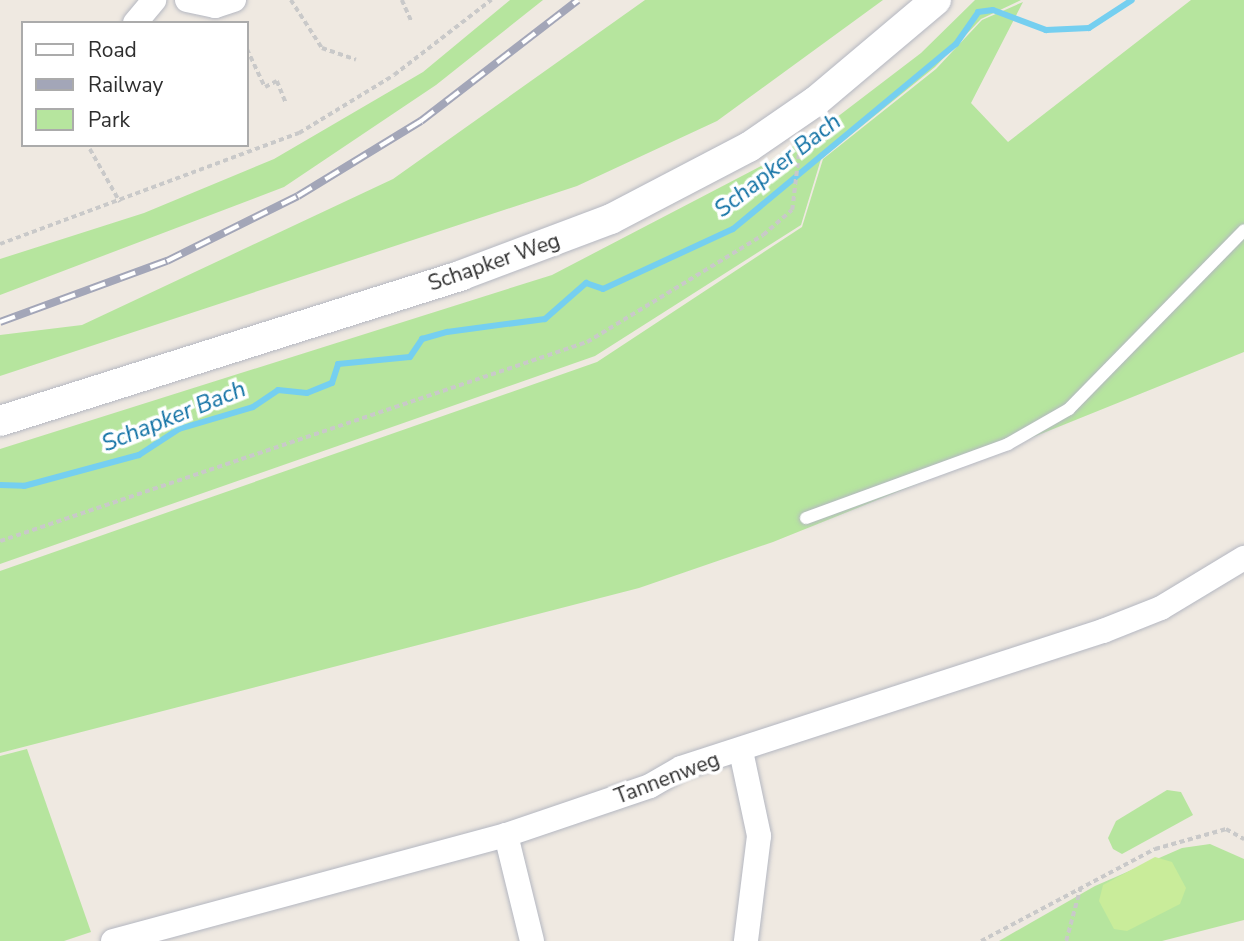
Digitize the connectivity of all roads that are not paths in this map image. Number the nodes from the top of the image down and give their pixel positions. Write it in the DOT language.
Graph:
graph roads {
  1 [pos="154,0"];
  2 [pos="187,0"];
  3 [pos="234,0"];
  4 [pos="936,0"];
  5 [pos="137,21"];
  6 [pos="1244,230"];
  7 [pos="0,421"];
  8 [pos="806,518"];
  9 [pos="1244,558"];
  10 [pos="741,751"];
  11 [pos="506,835"];
  12 [pos="113,941"];
  13 [pos="532,941"];
  14 [pos="746,941"];
  1 -- 5 [label="street"];
  2 -- 3 [label="street"];
  4 -- 7 [label="street, Schapker Weg"];
  6 -- 8 [label="lane"];
  9 -- 10 [label="street, Tannenweg"];
  10 -- 11 [label="street, Tannenweg"];
  10 -- 14 [label="street"];
  11 -- 12 [label="street, Tannenweg"];
  11 -- 13 [label="street"];
}
